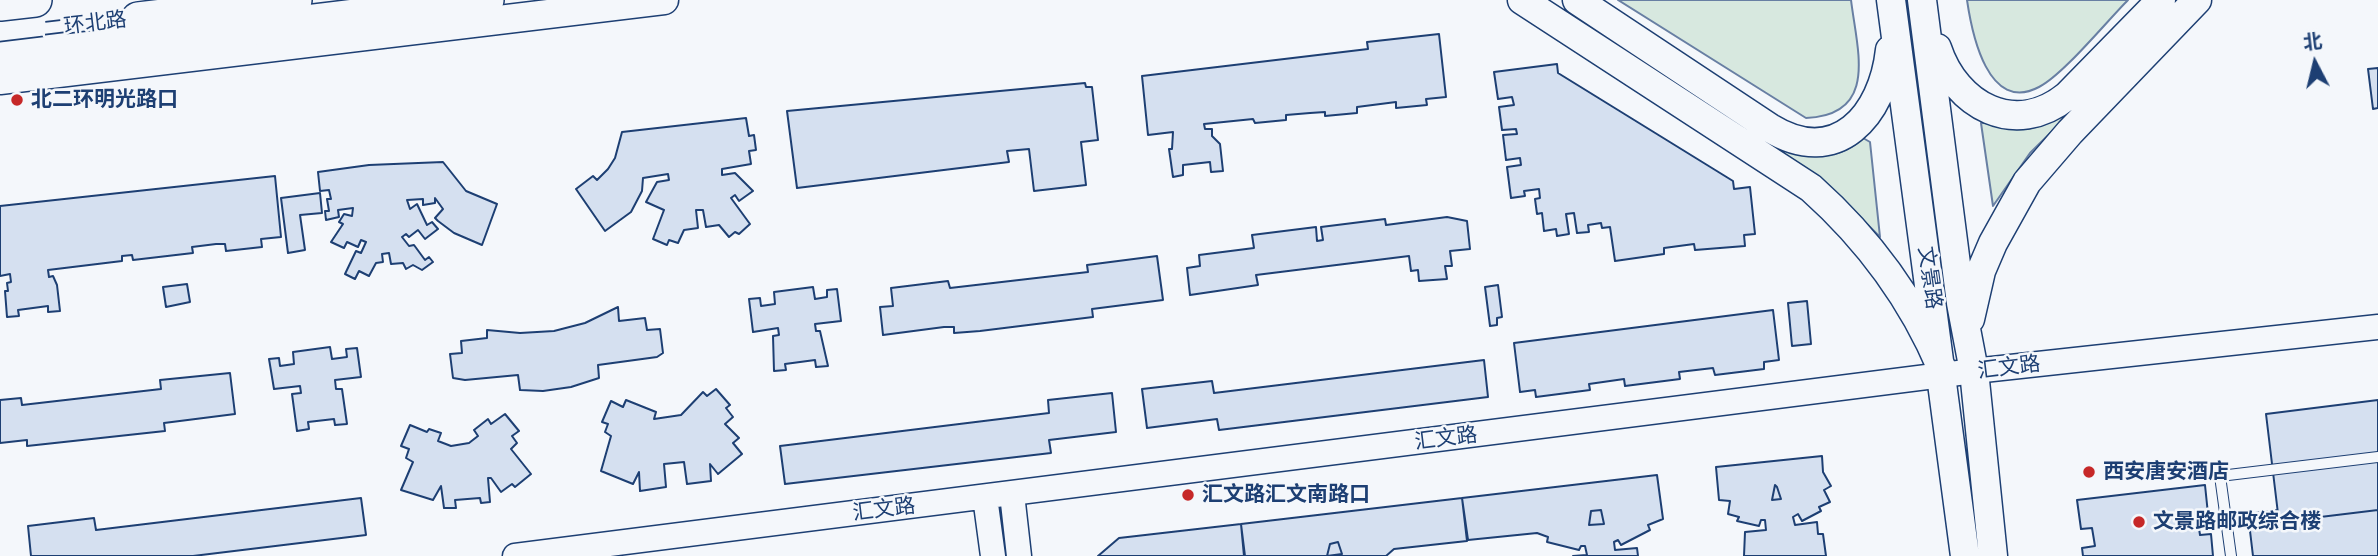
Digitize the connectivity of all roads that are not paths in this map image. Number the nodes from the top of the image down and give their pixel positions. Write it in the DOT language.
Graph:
graph roads {
  1 [pos="35,0"];
  2 [pos="295,0"];
  3 [pos="487,0"];
  4 [pos="664,0"];
  5 [pos="1522,0"];
  6 [pos="1577,0"];
  7 [pos="2161,0"];
  8 [pos="2197,0"];
  9 [pos="1891,1"];
  10 [pos="0,4"];
  11 [pos="1923,5"];
  12 [pos="230,8"];
  13 [pos="0,36"];
  14 [pos="126,43"];
  15 [pos="0,59"];
  16 [pos="0,80"];
  17 [pos="2378,327"];
  18 [pos="1967,332"];
  19 [pos="1974,371"];
  20 [pos="1942,373"];
  21 [pos="2378,457"];
  22 [pos="1012,494"];
  23 [pos="985,497"];
  24 [pos="515,556"];
  25 [pos="993,556"];
  26 [pos="1019,556"];
  27 [pos="1965,556"];
  28 [pos="1993,556"];
  29 [pos="2231,556"];
  1 -- 10 [label="highway, 二环北路"];
  2 -- 12 [label="highway, 二环北路"];
  3 -- 14 [label="highway"];
  4 -- 16 [label="main road"];
  5 -- 20 [label="main road"];
  6 -- 9 [label="main road"];
  7 -- 11 [label="main road"];
  8 -- 18 [label="main road"];
  9 -- 20 [label="main road, 文景路"];
  11 -- 18 [label="main road, 文景路"];
  12 -- 13 [label="highway, 二环北路"];
  12 -- 14 [label="highway"];
  14 -- 15 [label="highway"];
  17 -- 19 [label="street, 汇文路"];
  18 -- 19 [label="main road, 文景路"];
  19 -- 20 [label="street, 汇文路"];
  19 -- 28 [label="main road, 文景路"];
  20 -- 22 [label="street, 汇文路"];
  20 -- 27 [label="main road, 文景路"];
  21 -- 29 [label="lane"];
  22 -- 23 [label="street, 汇文路"];
  22 -- 26 [label="street"];
  23 -- 24 [label="street, 汇文路"];
  23 -- 25 [label="street"];
}
